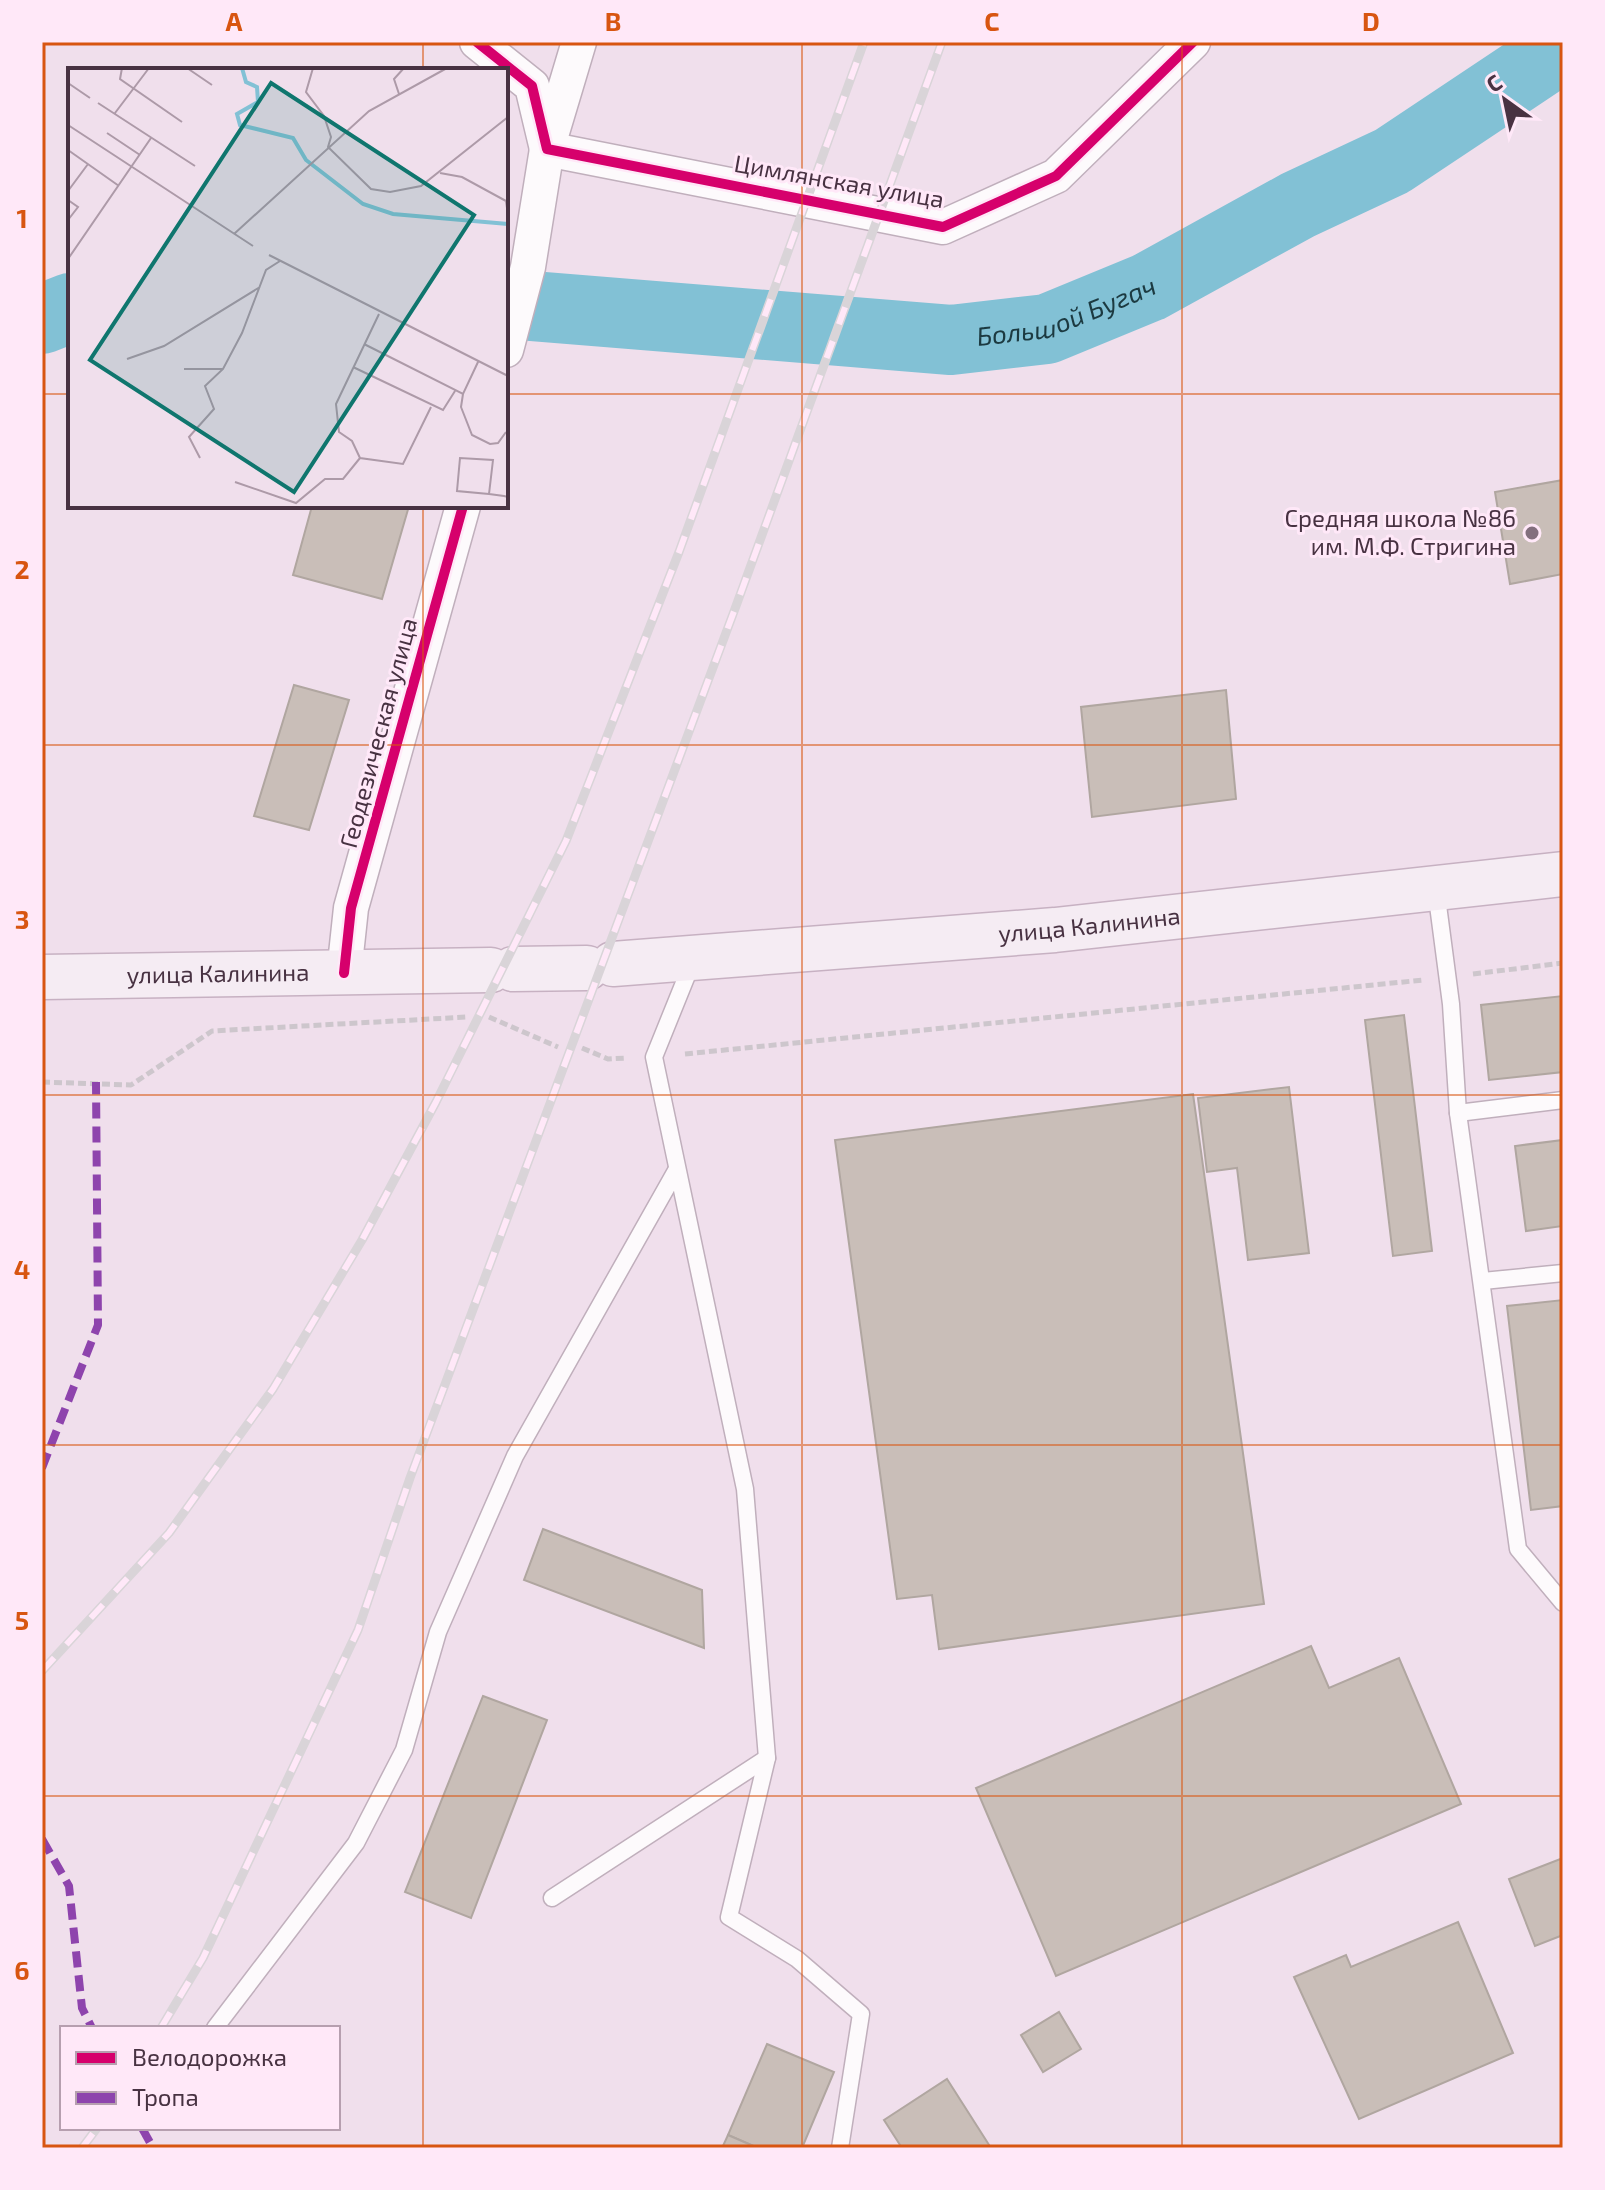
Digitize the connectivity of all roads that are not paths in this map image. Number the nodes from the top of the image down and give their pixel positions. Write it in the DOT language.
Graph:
graph roads {
  1 [pos="477,42"];
  2 [pos="579,42"];
  3 [pos="1193,42"];
  4 [pos="547,149"];
  5 [pos="508,343"];
  6 [pos="462,508"];
  7 [pos="1563,874"];
  8 [pos="1436,890"];
  9 [pos="694,958"];
  10 [pos="344,973"];
  11 [pos="42,977"];
  12 [pos="1563,1100"];
  13 [pos="1458,1113"];
  14 [pos="677,1169"];
  15 [pos="1563,1273"];
  16 [pos="1483,1281"];
  17 [pos="1563,1603"];
  18 [pos="767,1758"];
  19 [pos="552,1898"];
  20 [pos="217,2026"];
  21 [pos="840,2148"];
  1 -- 4 [label="street"];
  2 -- 4 [label="street"];
  3 -- 4 [label="street, Цимлянская улица"];
  4 -- 5 [label="street"];
  6 -- 10 [label="street, Геодезическая улица"];
  7 -- 8 [label="main road, улица Калинина"];
  8 -- 9 [label="main road, улица Калинина"];
  8 -- 13 [label="lane"];
  9 -- 10 [label="main road, улица Калинина"];
  9 -- 14 [label="lane"];
  10 -- 11 [label="main road, улица Калинина"];
  12 -- 13 [label="lane"];
  13 -- 16 [label="lane"];
  14 -- 18 [label="lane"];
  14 -- 20 [label="lane"];
  15 -- 16 [label="lane"];
  16 -- 17 [label="lane"];
  18 -- 19 [label="lane"];
  18 -- 21 [label="lane"];
}
